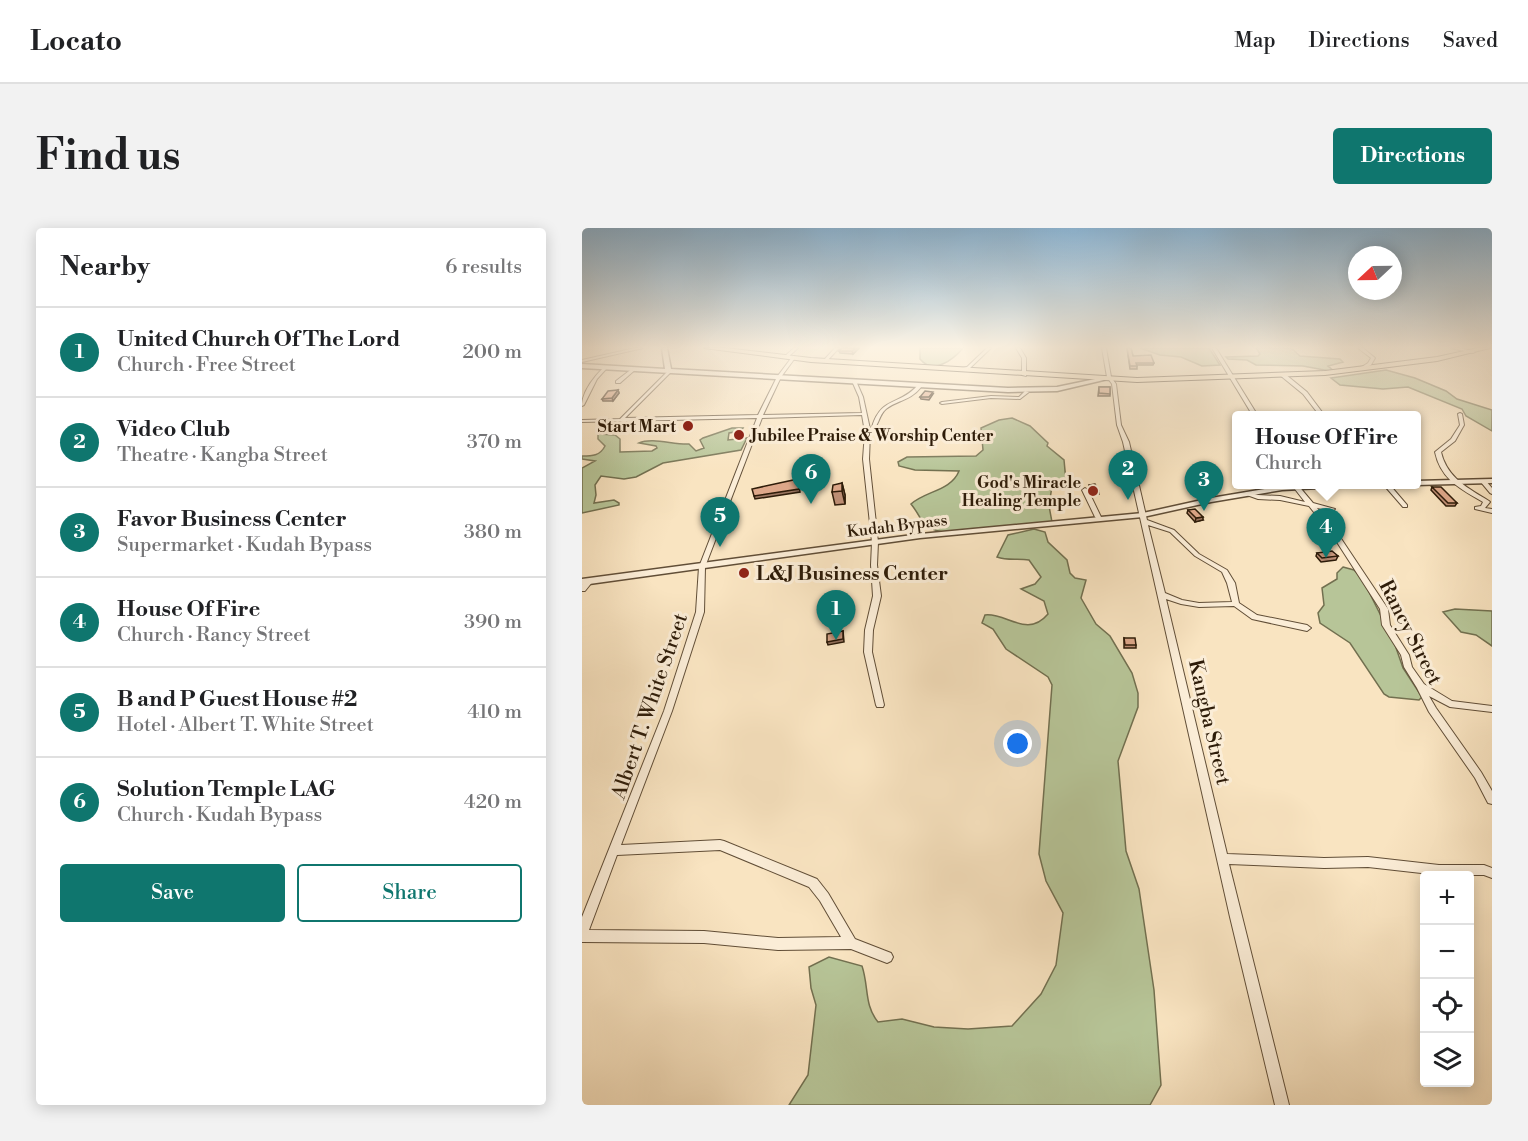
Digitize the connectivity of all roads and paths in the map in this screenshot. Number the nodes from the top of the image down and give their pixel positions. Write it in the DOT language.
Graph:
graph roads {
  1 [pos="590,389"];
  2 [pos="652,389"];
  3 [pos="774,389"];
  4 [pos="857,389"];
  5 [pos="917,389"];
  6 [pos="987,389"];
  7 [pos="1051,389"];
  8 [pos="1112,389"];
  9 [pos="1240,389"];
  10 [pos="1300,389"];
  11 [pos="1027,392"];
  12 [pos="942,403"];
  13 [pos="582,405"];
  14 [pos="882,408"];
  15 [pos="1253,411"];
  16 [pos="1319,411"];
  17 [pos="863,413"];
  18 [pos="1460,414"];
  19 [pos="760,417"];
  20 [pos="622,419"];
  21 [pos="582,421"];
  22 [pos="868,432"];
  23 [pos="1483,481"];
  24 [pos="1492,481"];
  25 [pos="1453,482"];
  26 [pos="1421,483"];
  27 [pos="1277,489"];
  28 [pos="1298,489"];
  29 [pos="1390,489"];
  30 [pos="1085,490"];
  31 [pos="1492,492"];
  32 [pos="1247,494"];
  33 [pos="1313,506"];
  34 [pos="1405,506"];
  35 [pos="1332,509"];
  36 [pos="1492,511"];
  37 [pos="1098,518"];
  38 [pos="1143,518"];
  39 [pos="875,542"];
  40 [pos="702,567"];
  41 [pos="584,584"];
  42 [pos="1161,594"];
  43 [pos="1236,604"];
  44 [pos="1307,628"];
  45 [pos="1421,687"];
  46 [pos="880,705"];
  47 [pos="1492,709"];
  48 [pos="1492,800"];
  49 [pos="614,850"];
  50 [pos="1222,859"];
  51 [pos="1492,873"];
  52 [pos="582,932"];
  53 [pos="582,936"];
  54 [pos="850,943"];
  55 [pos="887,957"];
  56 [pos="1282,1105"];
  1 -- 13 [label="street"];
  2 -- 20 [label="street"];
  3 -- 19 [label="street, Albert T. White Street"];
  4 -- 17 [label="street"];
  5 -- 14 [label="street"];
  6 -- 7 [label="street"];
  8 -- 38 [label="street, Kangba Street"];
  9 -- 15 [label="street"];
  10 -- 16 [label="street"];
  11 -- 12 [label="street"];
  14 -- 17 [label="street"];
  14 -- 22 [label="street"];
  17 -- 19 [label="street"];
  17 -- 22 [label="street"];
  18 -- 25 [label="street"];
  19 -- 20 [label="street"];
  19 -- 40 [label="street, Albert T. White Street"];
  20 -- 21 [label="street"];
  22 -- 39 [label="street"];
  23 -- 24 [label="street"];
  23 -- 25 [label="street"];
  23 -- 31 [label="street"];
  25 -- 26 [label="street"];
  25 -- 36 [label="street"];
  27 -- 32 [label="street, Kudah Bypass"];
  28 -- 33 [label="street, Rancy Street"];
  29 -- 34 [label="street"];
  30 -- 37 [label="street"];
  32 -- 33 [label="street"];
  32 -- 38 [label="street, Kudah Bypass"];
  33 -- 35 [label="street"];
  33 -- 45 [label="street, Rancy Street"];
  37 -- 38 [label="street, Kudah Bypass"];
  37 -- 39 [label="street, Kudah Bypass"];
  38 -- 42 [label="street, Kangba Street"];
  38 -- 43 [label="street"];
  39 -- 40 [label="street, Kudah Bypass"];
  39 -- 46 [label="street"];
  40 -- 41 [label="street, Kudah Bypass"];
  40 -- 49 [label="street, Albert T. White Street"];
  42 -- 43 [label="street"];
  42 -- 50 [label="street, Kangba Street"];
  43 -- 44 [label="street"];
  45 -- 47 [label="street"];
  45 -- 48 [label="street, Rancy Street"];
  49 -- 52 [label="street, Albert T. White Street"];
  49 -- 54 [label="street"];
  50 -- 51 [label="street"];
  50 -- 56 [label="street, Kangba Street"];
  53 -- 54 [label="street"];
  54 -- 55 [label="street"];
}
